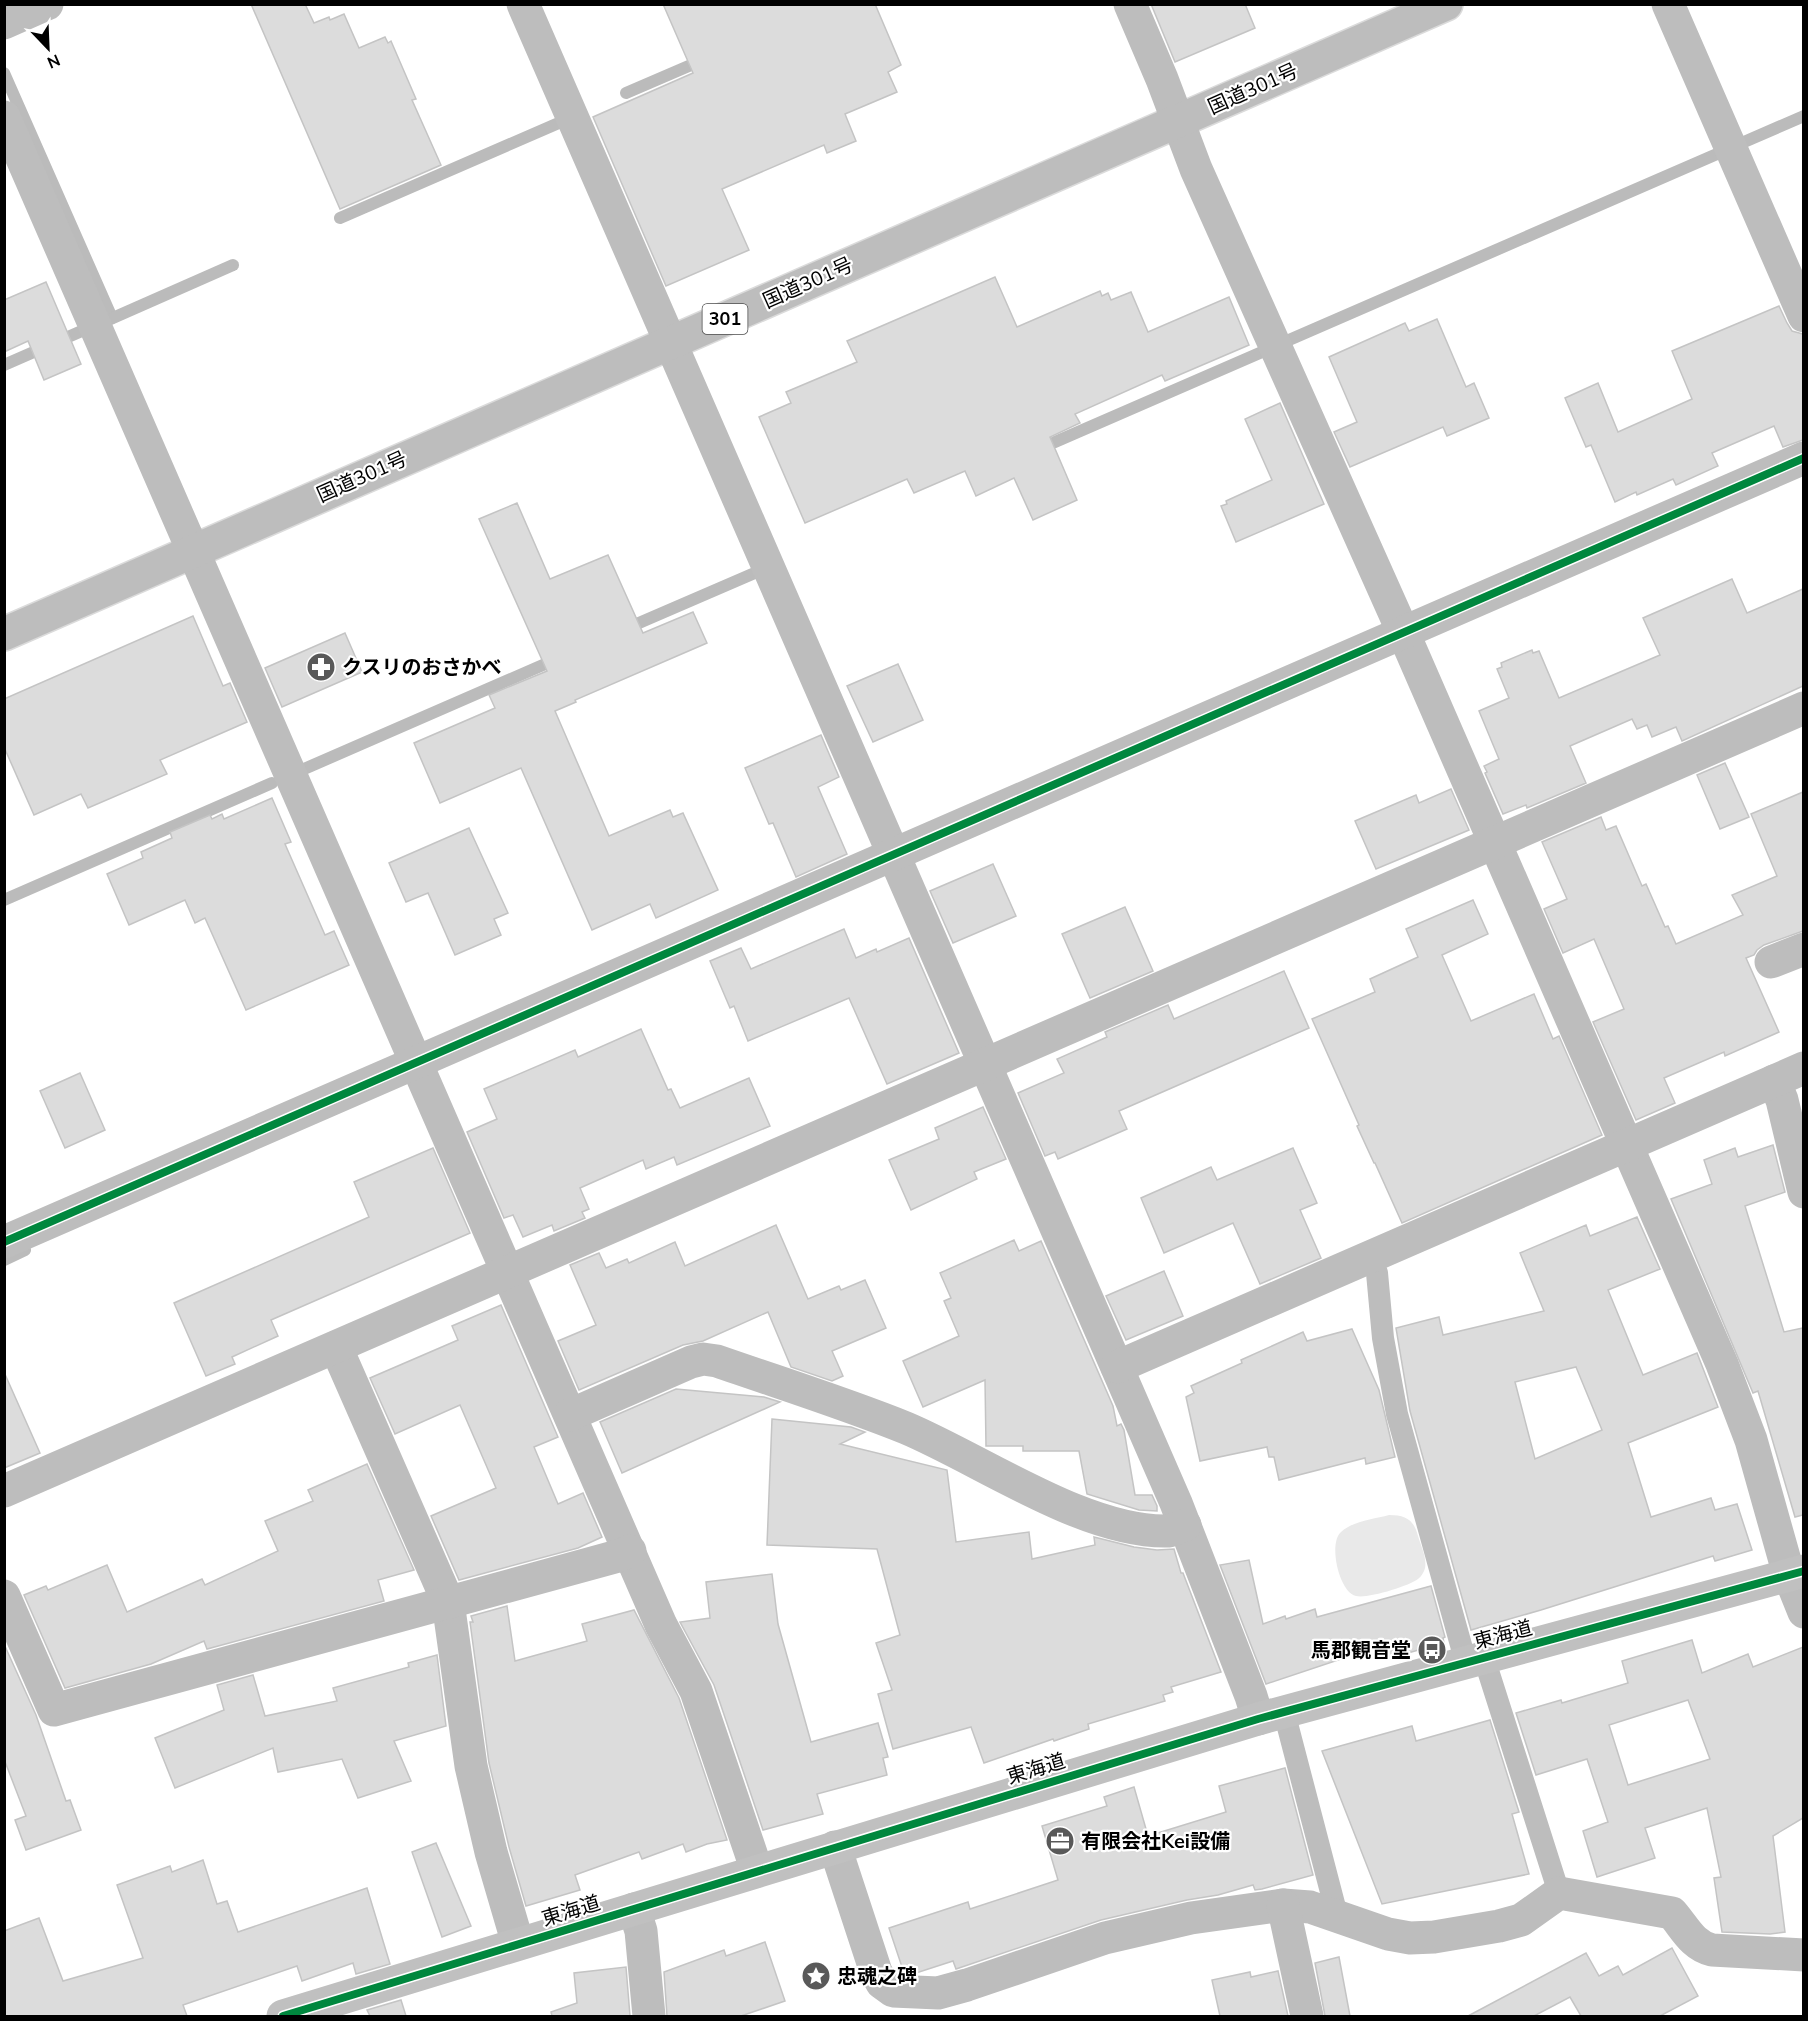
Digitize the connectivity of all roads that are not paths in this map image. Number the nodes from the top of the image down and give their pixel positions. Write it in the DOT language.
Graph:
graph roads {
  1 [pos="47,4"];
  2 [pos="523,4"];
  3 [pos="1130,4"];
  4 [pos="1446,4"];
  5 [pos="1668,4"];
  6 [pos="4,23"];
  7 [pos="4,117"];
  8 [pos="1178,121"];
  9 [pos="1803,316"];
  10 [pos="670,343"];
  11 [pos="1803,458"];
  12 [pos="194,551"];
  13 [pos="1403,632"];
  14 [pos="4,634"];
  15 [pos="1803,708"];
  16 [pos="1495,842"];
  17 [pos="893,855"];
  18 [pos="1803,949"];
  19 [pos="1772,963"];
  20 [pos="417,1062"];
  21 [pos="984,1064"];
  22 [pos="1803,1068"];
  23 [pos="1774,1081"];
  24 [pos="1627,1145"];
  25 [pos="1803,1192"];
  26 [pos="4,1242"];
  27 [pos="1370,1257"];
  28 [pos="508,1272"];
  29 [pos="336,1347"];
  30 [pos="1117,1367"];
  31 [pos="570,1414"];
  32 [pos="4,1491"];
  33 [pos="1185,1525"];
  34 [pos="630,1551"];
  35 [pos="1796,1573"];
  36 [pos="4,1596"];
  37 [pos="448,1602"];
  38 [pos="1803,1612"];
  39 [pos="1475,1660"];
  40 [pos="1271,1715"];
  41 [pos="835,1847"];
  42 [pos="758,1871"];
  43 [pos="1559,1893"];
  44 [pos="1283,1905"];
  45 [pos="634,1909"];
  46 [pos="1337,1915"];
  47 [pos="518,1944"];
  48 [pos="1803,1955"];
  49 [pos="942,2005"];
  50 [pos="353,2006"];
  51 [pos="283,2016"];
  52 [pos="650,2016"];
  53 [pos="1307,2016"];
  1 -- 6 [label="main road"];
  2 -- 10 [label="main road"];
  3 -- 8 [label="main road"];
  4 -- 8 [label="main road, 国道301号 / 301"];
  5 -- 9 [label="main road"];
  7 -- 12 [label="main road"];
  8 -- 10 [label="main road, 国道301号 / 301"];
  8 -- 13 [label="main road"];
  10 -- 12 [label="main road, 国道301号 / 301"];
  10 -- 17 [label="main road"];
  11 -- 13 [label="main road"];
  12 -- 14 [label="main road, 国道301号 / 301"];
  12 -- 20 [label="main road"];
  13 -- 16 [label="main road"];
  13 -- 17 [label="main road"];
  15 -- 16 [label="main road"];
  16 -- 21 [label="main road"];
  16 -- 24 [label="main road"];
  17 -- 20 [label="main road"];
  17 -- 21 [label="main road"];
  18 -- 19 [label="main road"];
  20 -- 26 [label="main road"];
  20 -- 28 [label="main road"];
  21 -- 28 [label="main road"];
  21 -- 30 [label="main road"];
  22 -- 23 [label="main road"];
  23 -- 24 [label="main road"];
  23 -- 25 [label="main road"];
  24 -- 27 [label="main road"];
  24 -- 35 [label="main road"];
  27 -- 30 [label="main road"];
  27 -- 39 [label="lane"];
  28 -- 29 [label="main road"];
  28 -- 31 [label="main road"];
  29 -- 32 [label="main road"];
  29 -- 37 [label="main road"];
  30 -- 33 [label="main road"];
  31 -- 33 [label="main road"];
  31 -- 34 [label="main road"];
  33 -- 40 [label="main road"];
  34 -- 37 [label="main road"];
  34 -- 42 [label="main road"];
  35 -- 38 [label="main road"];
  35 -- 39 [label="main road, 東海道"];
  36 -- 37 [label="main road"];
  37 -- 47 [label="main road"];
  39 -- 40 [label="main road, 東海道"];
  39 -- 43 [label="lane"];
  40 -- 41 [label="main road, 東海道"];
  40 -- 46 [label="lane"];
  41 -- 42 [label="main road, 東海道"];
  41 -- 49 [label="main road"];
  42 -- 45 [label="main road, 東海道"];
  43 -- 46 [label="main road"];
  43 -- 48 [label="main road"];
  44 -- 46 [label="main road"];
  44 -- 49 [label="main road"];
  44 -- 53 [label="main road"];
  45 -- 47 [label="main road, 東海道"];
  45 -- 52 [label="main road"];
  47 -- 50 [label="main road, 東海道"];
  50 -- 51 [label="main road, 東海道"];
}
